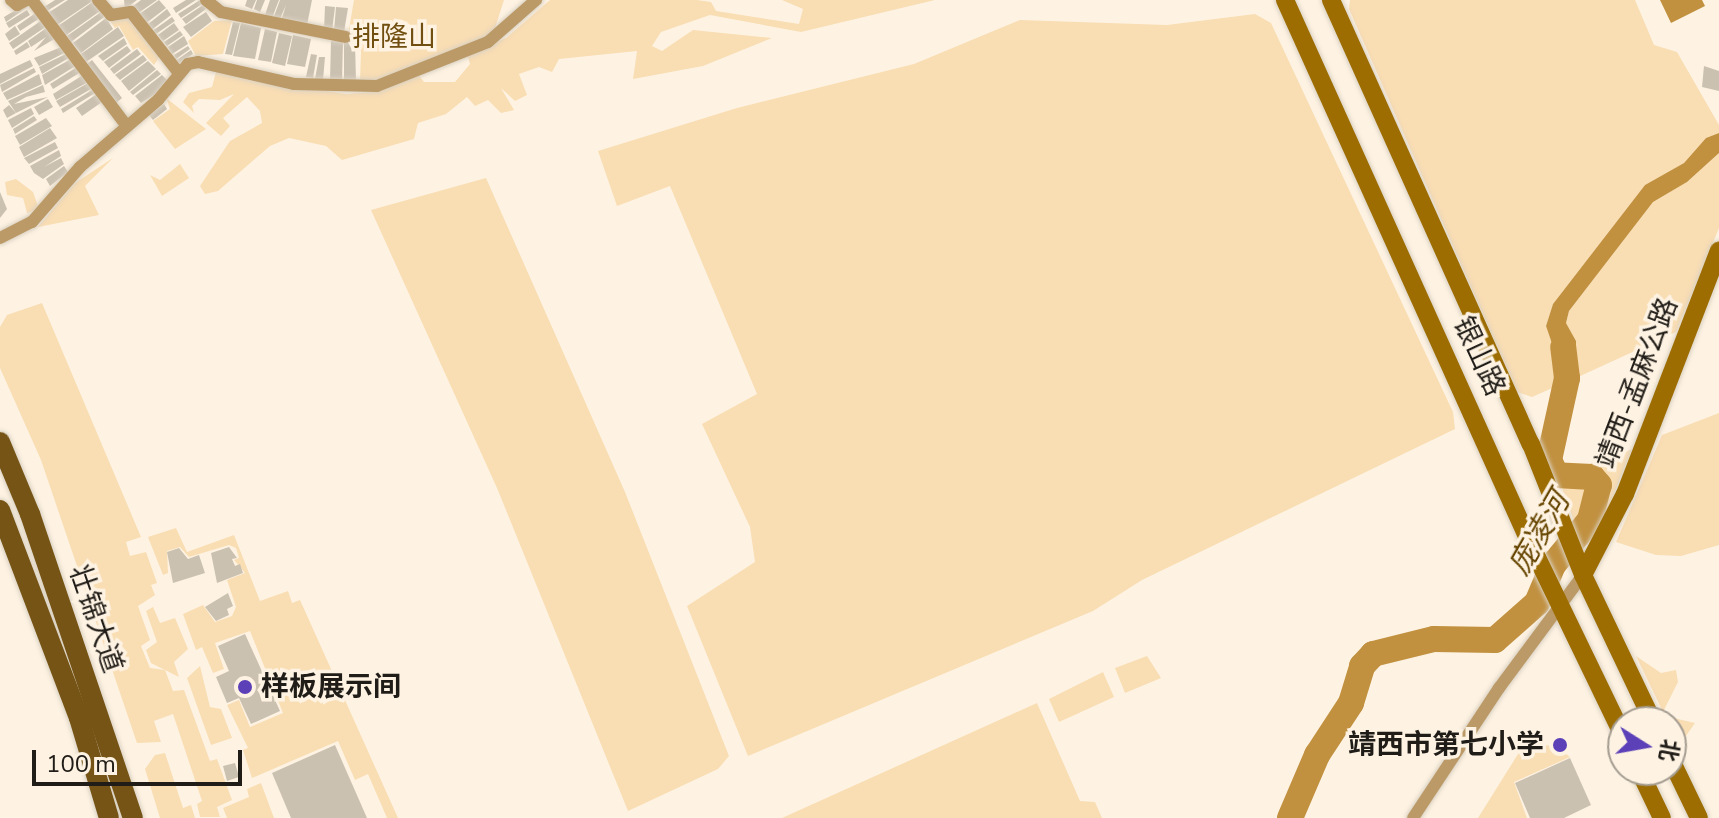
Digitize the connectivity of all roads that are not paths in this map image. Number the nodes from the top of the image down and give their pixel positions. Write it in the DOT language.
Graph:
graph roads {
  1 [pos="11,0"];
  2 [pos="29,0"];
  3 [pos="98,0"];
  4 [pos="206,0"];
  5 [pos="536,0"];
  6 [pos="1285,0"];
  7 [pos="1331,0"];
  8 [pos="346,37"];
  9 [pos="178,72"];
  10 [pos="125,124"];
  11 [pos="0,238"];
  12 [pos="1719,251"];
  13 [pos="0,442"];
  14 [pos="0,510"];
  15 [pos="1579,567"];
  16 [pos="1563,607"];
  17 [pos="1609,706"];
  18 [pos="1645,706"];
  19 [pos="1647,786"];
  20 [pos="1684,786"];
  21 [pos="109,818"];
  22 [pos="133,818"];
  23 [pos="1413,818"];
  24 [pos="1662,818"];
  25 [pos="1699,818"];
  1 -- 2 [label="street"];
  2 -- 10 [label="street"];
  3 -- 9 [label="street"];
  4 -- 8 [label="street"];
  5 -- 9 [label="street"];
  6 -- 16 [label="main road, 银山路"];
  7 -- 15 [label="main road, 银山路"];
  9 -- 10 [label="street"];
  10 -- 11 [label="street"];
  12 -- 15 [label="main road, 靖西-孟麻公路"];
  13 -- 22 [label="main road, 壮锦大道"];
  14 -- 21 [label="main road, 壮锦大道"];
  15 -- 16 [label="street"];
  15 -- 18 [label="main road, 银山路"];
  16 -- 17 [label="main road, 银山路"];
  16 -- 23 [label="street"];
  19 -- 24 [label="main road"];
  20 -- 25 [label="main road"];
}
